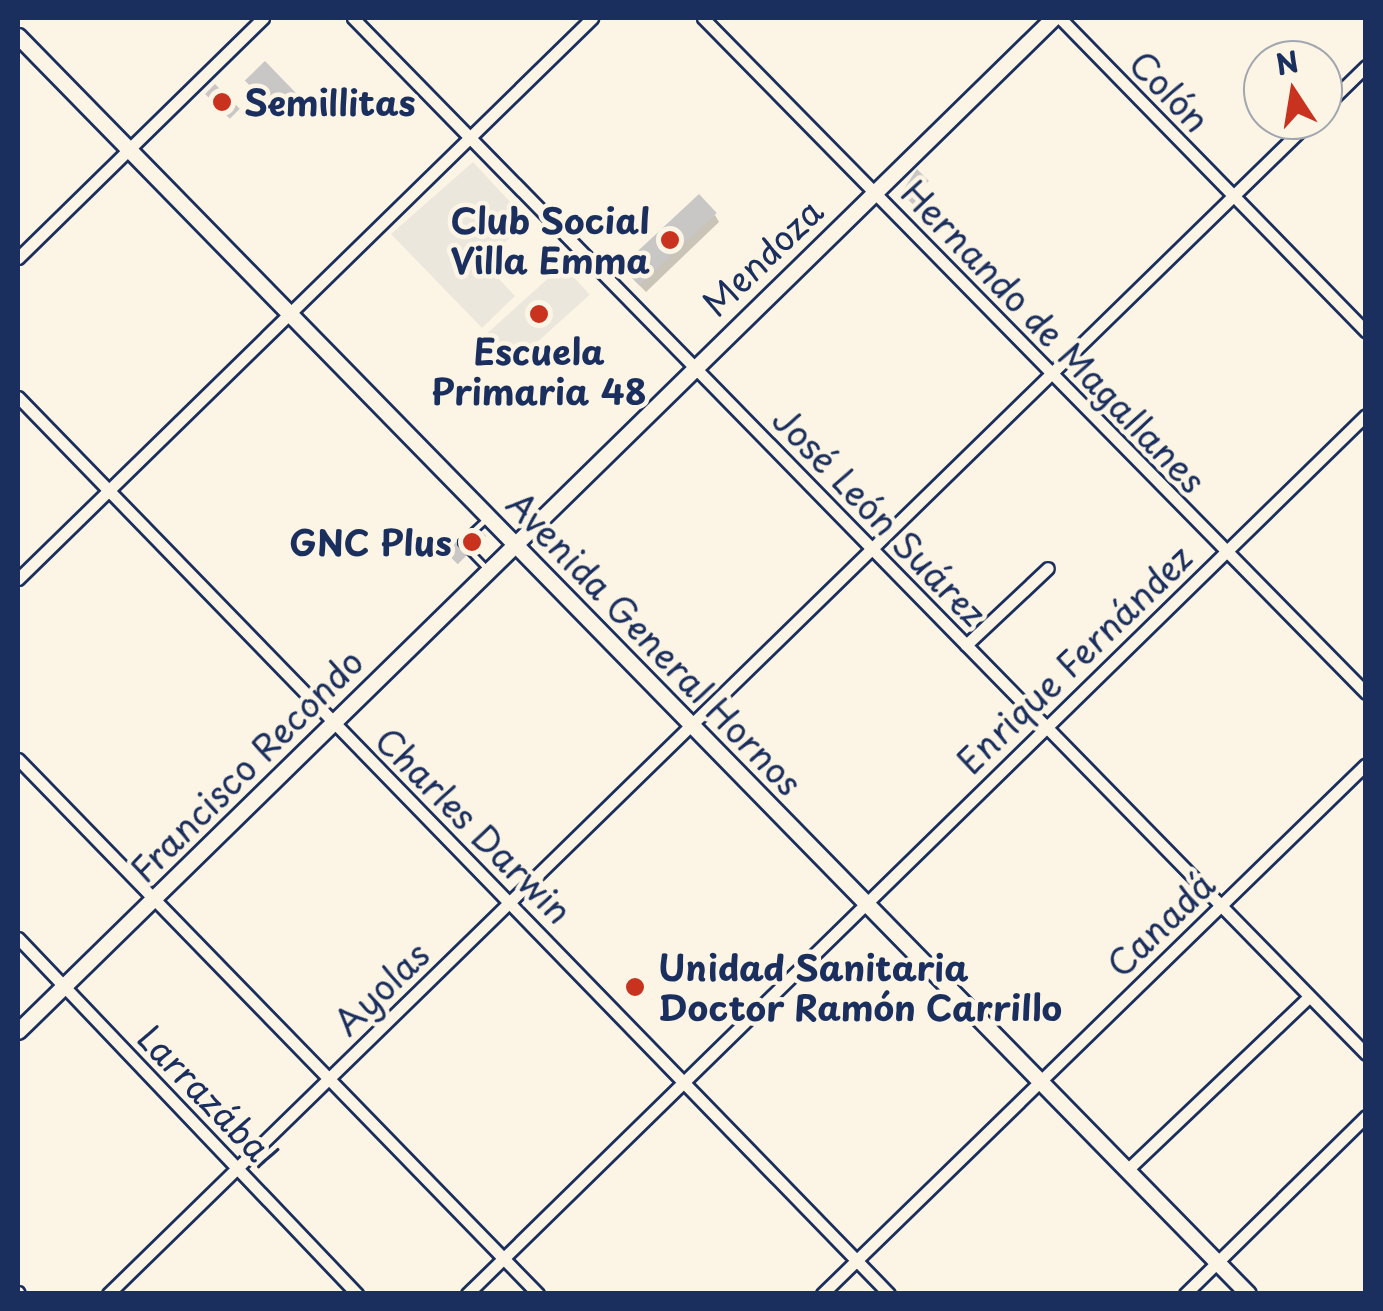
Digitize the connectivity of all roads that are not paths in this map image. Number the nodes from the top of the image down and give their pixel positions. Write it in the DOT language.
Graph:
graph roads {
  1 [pos="263,18"];
  2 [pos="352,18"];
  3 [pos="592,18"];
  4 [pos="703,18"];
  5 [pos="1056,18"];
  6 [pos="18,36"];
  7 [pos="1366,66"];
  8 [pos="1343,88"];
  9 [pos="469,138"];
  10 [pos="1291,140"];
  11 [pos="128,150"];
  12 [pos="873,191"];
  13 [pos="1234,196"];
  14 [pos="18,258"];
  15 [pos="290,315"];
  16 [pos="1366,332"];
  17 [pos="694,364"];
  18 [pos="1052,373"];
  19 [pos="18,398"];
  20 [pos="1366,415"];
  21 [pos="108,490"];
  22 [pos="489,516"];
  23 [pos="515,542"];
  24 [pos="871,547"];
  25 [pos="1226,551"];
  26 [pos="1048,568"];
  27 [pos="487,569"];
  28 [pos="18,579"];
  29 [pos="966,645"];
  30 [pos="1366,693"];
  31 [pos="333,721"];
  32 [pos="692,722"];
  33 [pos="1044,724"];
  34 [pos="18,760"];
  35 [pos="1366,764"];
  36 [pos="154,898"];
  37 [pos="512,901"];
  38 [pos="864,901"];
  39 [pos="1219,905"];
  40 [pos="18,938"];
  41 [pos="63,986"];
  42 [pos="1309,997"];
  43 [pos="18,1031"];
  44 [pos="1366,1054"];
  45 [pos="327,1077"];
  46 [pos="684,1081"];
  47 [pos="1038,1081"];
  48 [pos="1366,1116"];
  49 [pos="237,1166"];
  50 [pos="1126,1170"];
  51 [pos="503,1257"];
  52 [pos="856,1259"];
  53 [pos="1217,1261"];
  54 [pos="108,1294"];
  55 [pos="357,1294"];
  56 [pos="466,1294"];
  57 [pos="538,1294"];
  58 [pos="822,1294"];
  59 [pos="889,1294"];
  60 [pos="1185,1294"];
  61 [pos="1248,1294"];
  1 -- 11 [label="street"];
  2 -- 9 [label="street, José León Suárez"];
  3 -- 9 [label="street"];
  4 -- 12 [label="street, Hernando de Magallanes"];
  5 -- 12 [label="street, Mendoza"];
  5 -- 13 [label="street, Colón"];
  6 -- 11 [label="street, Avenida General Hornos"];
  7 -- 8 [label="street"];
  9 -- 15 [label="street"];
  9 -- 17 [label="street, José León Suárez"];
  10 -- 13 [label="street, Ayolas"];
  11 -- 14 [label="street"];
  11 -- 15 [label="street, Avenida General Hornos"];
  12 -- 17 [label="street, Mendoza"];
  12 -- 18 [label="street, Hernando de Magallanes"];
  13 -- 16 [label="street, Colón"];
  13 -- 18 [label="street, Ayolas"];
  15 -- 21 [label="street"];
  15 -- 22 [label="street, Avenida General Hornos"];
  17 -- 23 [label="street, Mendoza"];
  17 -- 24 [label="street, José León Suárez"];
  18 -- 24 [label="street, Ayolas"];
  18 -- 25 [label="street, Hernando de Magallanes"];
  19 -- 21 [label="street, Charles Darwin"];
  20 -- 25 [label="street, Enrique Fernández"];
  21 -- 28 [label="street"];
  21 -- 31 [label="street, Charles Darwin"];
  22 -- 23 [label="street, Avenida General Hornos"];
  22 -- 27 [label="lane"];
  23 -- 27 [label="street, Francisco Recondo"];
  23 -- 32 [label="street, Avenida General Hornos"];
  24 -- 29 [label="street, José León Suárez"];
  24 -- 32 [label="street, Ayolas"];
  25 -- 30 [label="street, Hernando de Magallanes"];
  25 -- 33 [label="street, Enrique Fernández"];
  26 -- 29 [label="street"];
  27 -- 31 [label="street, Francisco Recondo"];
  29 -- 33 [label="street, José León Suárez"];
  31 -- 36 [label="street, Francisco Recondo"];
  31 -- 37 [label="street, Charles Darwin"];
  32 -- 37 [label="street, Ayolas"];
  32 -- 38 [label="street, Avenida General Hornos"];
  33 -- 38 [label="street, Enrique Fernández"];
  33 -- 39 [label="street, José León Suárez"];
  34 -- 36 [label="street"];
  35 -- 39 [label="street, Canadá"];
  36 -- 41 [label="street, Francisco Recondo"];
  36 -- 45 [label="street"];
  37 -- 45 [label="street, Ayolas"];
  37 -- 46 [label="street, Charles Darwin"];
  38 -- 46 [label="street, Enrique Fernández"];
  38 -- 47 [label="street, Avenida General Hornos"];
  39 -- 42 [label="street, José León Suárez"];
  39 -- 47 [label="street, Canadá"];
  40 -- 41 [label="street, Larrazábal"];
  41 -- 43 [label="street, Francisco Recondo"];
  41 -- 49 [label="street, Larrazábal"];
  42 -- 44 [label="street, José León Suárez"];
  42 -- 50 [label="street"];
  45 -- 49 [label="street, Ayolas"];
  45 -- 51 [label="street"];
  46 -- 51 [label="street, Enrique Fernández"];
  46 -- 52 [label="street, Charles Darwin"];
  47 -- 50 [label="street, Avenida General Hornos"];
  47 -- 52 [label="street, Canadá"];
  48 -- 53 [label="street"];
  49 -- 54 [label="street, Ayolas"];
  49 -- 55 [label="street, Larrazábal"];
  50 -- 53 [label="street, Avenida General Hornos"];
  51 -- 56 [label="street, Enrique Fernández"];
  51 -- 57 [label="street"];
  52 -- 58 [label="street, Canadá"];
  52 -- 59 [label="street, Charles Darwin"];
  53 -- 60 [label="street"];
  53 -- 61 [label="street, Avenida General Hornos"];
}
